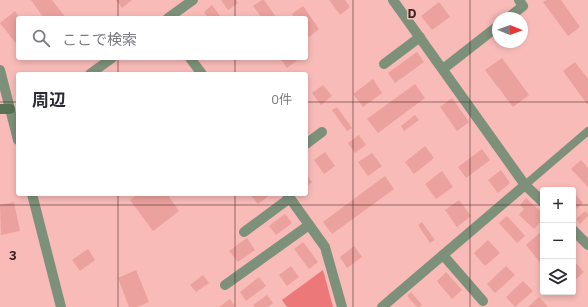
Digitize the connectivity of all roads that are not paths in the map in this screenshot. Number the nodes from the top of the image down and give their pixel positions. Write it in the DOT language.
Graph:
graph roads {
  1 [pos="193,0"];
  2 [pos="393,0"];
  3 [pos="519,0"];
  4 [pos="516,12"];
  5 [pos="171,16"];
  6 [pos="492,31"];
  7 [pos="420,37"];
  8 [pos="109,60"];
  9 [pos="192,60"];
  10 [pos="384,64"];
  11 [pos="443,69"];
  12 [pos="0,70"];
  13 [pos="93,72"];
  14 [pos="200,72"];
  15 [pos="5,109"];
  16 [pos="16,126"];
  17 [pos="588,131"];
  18 [pos="322,132"];
  19 [pos="308,142"];
  20 [pos="525,185"];
  21 [pos="33,196"];
  22 [pos="289,196"];
  23 [pos="540,199"];
  24 [pos="309,225"];
  25 [pos="244,232"];
  26 [pos="576,233"];
  27 [pos="588,245"];
  28 [pos="443,255"];
  29 [pos="225,285"];
  30 [pos="483,301"];
  31 [pos="61,307"];
  32 [pos="342,307"];
  33 [pos="382,307"];
  1 -- 5 [label="street"];
  2 -- 7 [label="street"];
  3 -- 4 [label="street"];
  6 -- 11 [label="street"];
  7 -- 10 [label="street"];
  7 -- 11 [label="street"];
  8 -- 13 [label="street"];
  9 -- 14 [label="street"];
  11 -- 20 [label="street"];
  12 -- 15 [label="street"];
  15 -- 16 [label="street"];
  17 -- 20 [label="lane"];
  18 -- 19 [label="street"];
  20 -- 23 [label="street"];
  20 -- 28 [label="street"];
  21 -- 31 [label="street"];
  22 -- 24 [label="street"];
  22 -- 25 [label="street"];
  24 -- 29 [label="street"];
  24 -- 32 [label="street"];
  26 -- 27 [label="street"];
  28 -- 30 [label="street"];
  28 -- 33 [label="street"];
}
